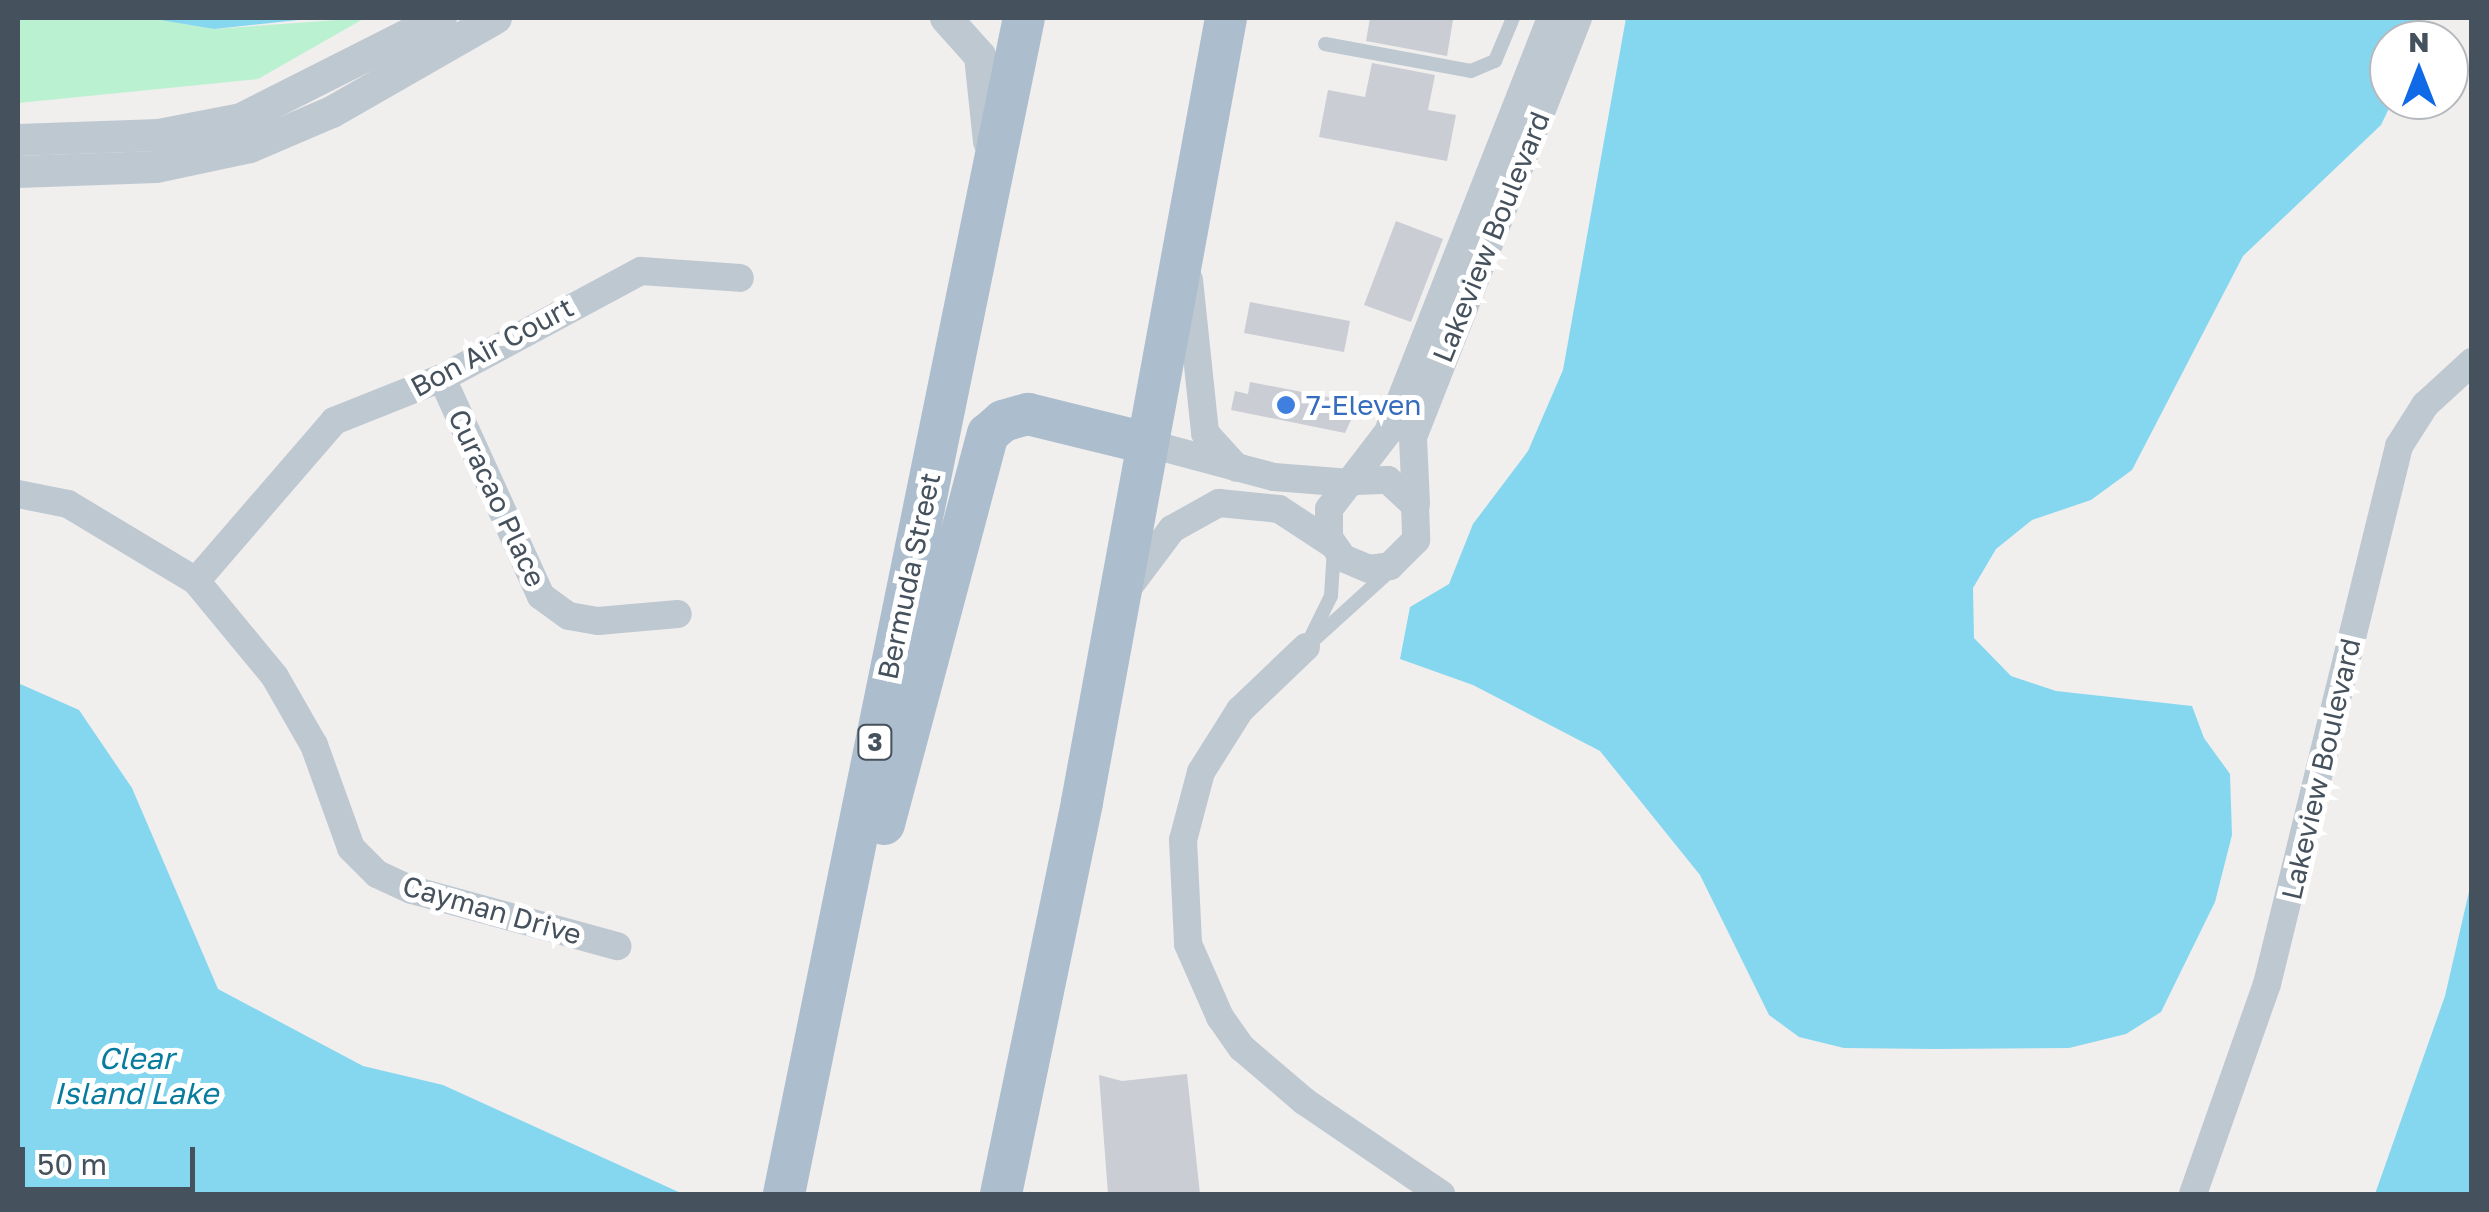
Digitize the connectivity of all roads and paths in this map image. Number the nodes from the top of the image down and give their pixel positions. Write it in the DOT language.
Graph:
graph roads {
  1 [pos="442,18"];
  2 [pos="496,18"];
  3 [pos="946,18"];
  4 [pos="1024,18"];
  5 [pos="1226,18"];
  6 [pos="1513,18"];
  7 [pos="1551,18"];
  8 [pos="1578,18"];
  9 [pos="1324,44"];
  10 [pos="18,140"];
  11 [pos="18,172"];
  12 [pos="992,176"];
  13 [pos="1490,205"];
  14 [pos="1185,234"];
  15 [pos="740,278"];
  16 [pos="1415,362"];
  17 [pos="2472,362"];
  18 [pos="442,378"];
  19 [pos="1429,394"];
  20 [pos="1146,443"];
  21 [pos="1237,468"];
  22 [pos="1354,482"];
  23 [pos="18,494"];
  24 [pos="1418,517"];
  25 [pos="1332,545"];
  26 [pos="1402,559"];
  27 [pos="196,581"];
  28 [pos="678,614"];
  29 [pos="1114,614"];
  30 [pos="1306,647"];
  31 [pos="618,946"];
  32 [pos="808,1063"];
  33 [pos="784,1194"];
  34 [pos="1001,1194"];
  35 [pos="1440,1194"];
  36 [pos="2193,1194"];
  1 -- 10 [label="street"];
  2 -- 11 [label="street"];
  3 -- 12 [label="street"];
  4 -- 12 [label="main road, Bermuda Street / 3"];
  5 -- 14 [label="main road"];
  6 -- 9 [label="lane"];
  7 -- 13 [label="street, Lakeview Boulevard"];
  8 -- 13 [label="street, Lakeview Boulevard"];
  12 -- 32 [label="main road, Bermuda Street / 3"];
  13 -- 16 [label="street, Lakeview Boulevard"];
  13 -- 19 [label="street, Lakeview Boulevard"];
  14 -- 20 [label="main road"];
  14 -- 21 [label="street"];
  15 -- 18 [label="street, Bon Air Court"];
  16 -- 19 [label="street"];
  16 -- 22 [label="street, Lakeview Boulevard"];
  17 -- 36 [label="street, Lakeview Boulevard"];
  18 -- 27 [label="street, Bon Air Court"];
  18 -- 28 [label="street, Curacao Place"];
  19 -- 24 [label="street, Lakeview Boulevard"];
  20 -- 21 [label="street"];
  20 -- 29 [label="main road"];
  20 -- 32 [label="main road"];
  21 -- 22 [label="street"];
  22 -- 24 [label="street"];
  22 -- 25 [label="street"];
  23 -- 27 [label="street, Cayman Drive"];
  24 -- 26 [label="street"];
  25 -- 26 [label="street"];
  25 -- 29 [label="street"];
  25 -- 30 [label="lane"];
  26 -- 30 [label="lane"];
  27 -- 31 [label="street, Cayman Drive"];
  29 -- 34 [label="main road"];
  30 -- 35 [label="street"];
  32 -- 33 [label="main road, Bermuda Street / 3"];
}
